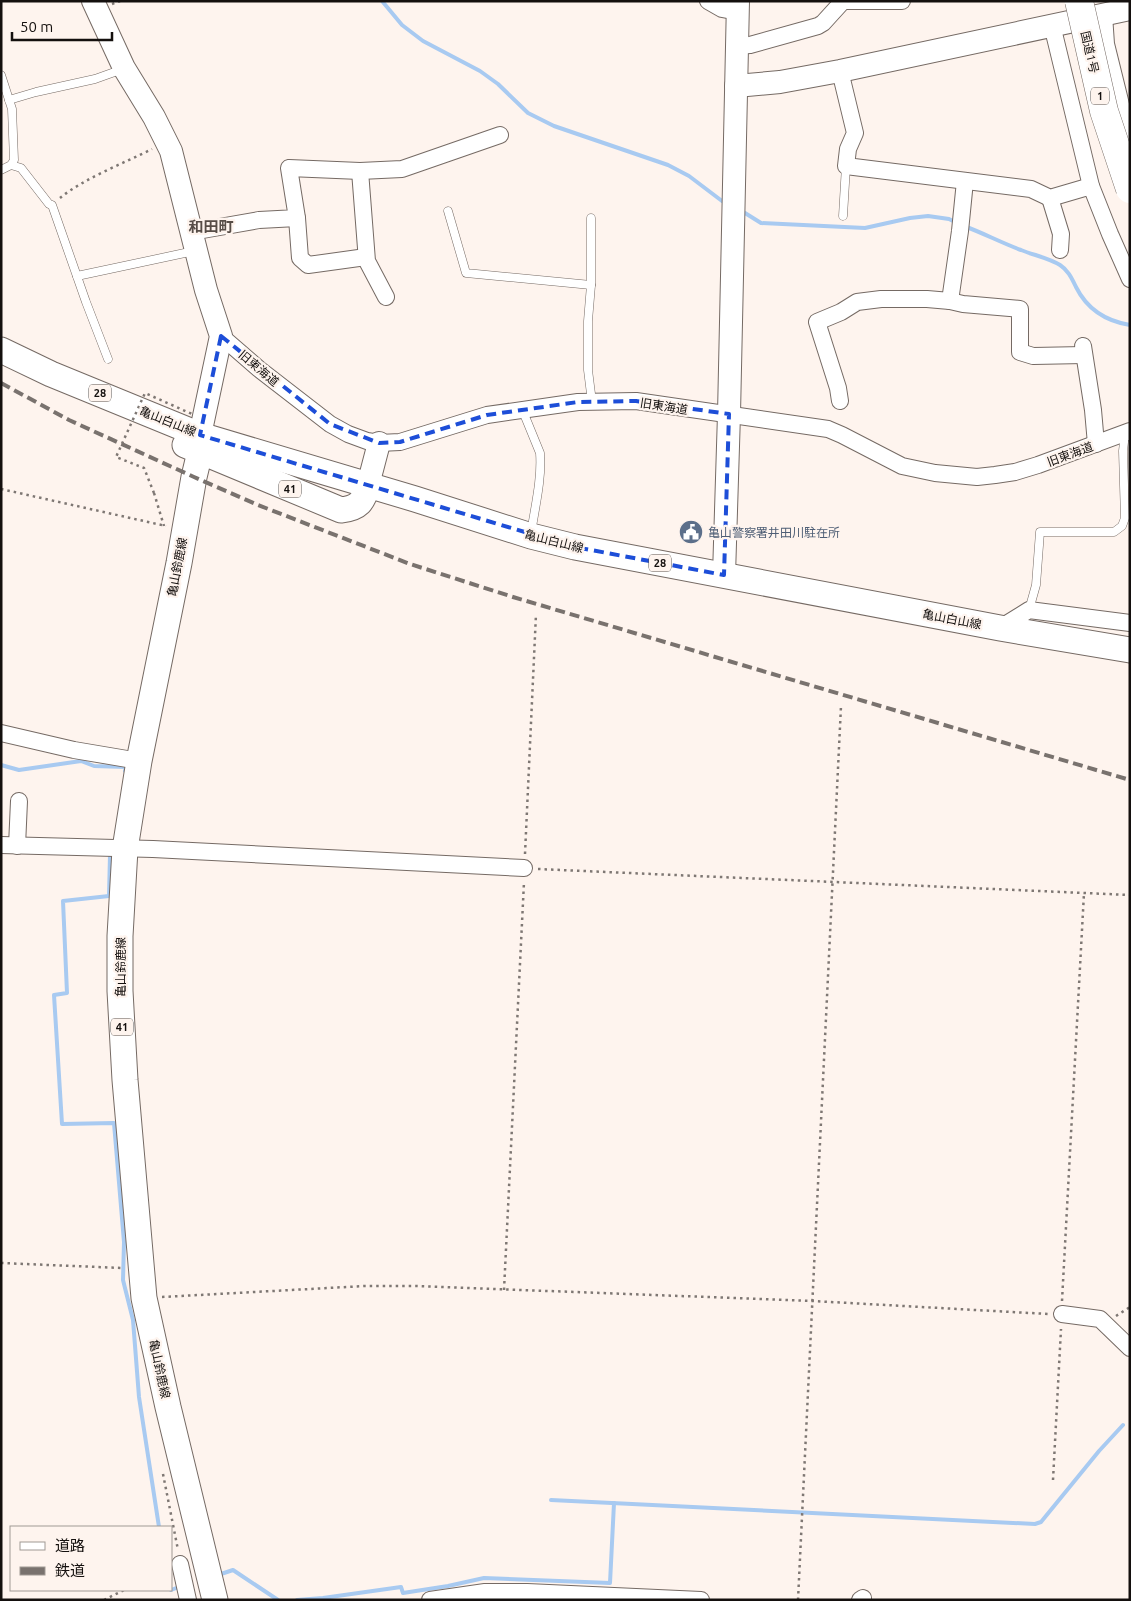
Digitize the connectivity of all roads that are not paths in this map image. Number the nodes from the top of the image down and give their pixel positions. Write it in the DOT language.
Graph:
graph roads {
  1 [pos="93,1"];
  2 [pos="708,1"];
  3 [pos="824,1"];
  4 [pos="902,1"];
  5 [pos="1079,1"];
  6 [pos="738,7"];
  7 [pos="1102,8"];
  8 [pos="1130,9"];
  9 [pos="823,23"];
  10 [pos="1052,25"];
  11 [pos="737,46"];
  12 [pos="124,68"];
  13 [pos="840,71"];
  14 [pos="1,75"];
  15 [pos="736,86"];
  16 [pos="9,100"];
  17 [pos="500,135"];
  18 [pos="1130,141"];
  19 [pos="11,165"];
  20 [pos="846,166"];
  21 [pos="1,170"];
  22 [pos="360,171"];
  23 [pos="964,180"];
  24 [pos="1091,186"];
  25 [pos="1130,189"];
  26 [pos="1050,198"];
  27 [pos="448,211"];
  28 [pos="843,216"];
  29 [pos="297,218"];
  30 [pos="591,218"];
  31 [pos="194,242"];
  32 [pos="1060,250"];
  33 [pos="366,257"];
  34 [pos="77,276"];
  35 [pos="1130,279"];
  36 [pos="591,285"];
  37 [pos="386,297"];
  38 [pos="950,301"];
  39 [pos="221,336"];
  40 [pos="1,350"];
  41 [pos="108,359"];
  42 [pos="99,393"];
  43 [pos="840,401"];
  44 [pos="592,402"];
  45 [pos="522,409"];
  46 [pos="730,414"];
  47 [pos="1128,430"];
  48 [pos="197,434"];
  49 [pos="379,444"];
  50 [pos="1096,444"];
  51 [pos="368,485"];
  52 [pos="531,536"];
  53 [pos="724,575"];
  54 [pos="1029,610"];
  55 [pos="1130,623"];
  56 [pos="1000,628"];
  57 [pos="1130,650"];
  58 [pos="1,733"];
  59 [pos="139,761"];
  60 [pos="19,800"];
  61 [pos="9,845"];
  62 [pos="124,849"];
  63 [pos="524,868"];
  64 [pos="1062,1314"];
  65 [pos="1130,1348"];
  66 [pos="180,1564"];
  67 [pos="188,1600"];
  68 [pos="216,1600"];
  69 [pos="430,1600"];
  70 [pos="701,1600"];
  1 -- 12 [label="street"];
  2 -- 6 [label="street"];
  3 -- 9 [label="street"];
  4 -- 9 [label="street"];
  5 -- 25 [label="highway, 国道1号 / 1, bridge"];
  6 -- 11 [label="street"];
  7 -- 8 [label="street"];
  7 -- 10 [label="street"];
  7 -- 18 [label="street"];
  9 -- 11 [label="street"];
  10 -- 13 [label="street"];
  10 -- 24 [label="street"];
  11 -- 15 [label="street"];
  12 -- 16 [label="lane"];
  12 -- 31 [label="street"];
  13 -- 15 [label="street"];
  13 -- 20 [label="street"];
  14 -- 16 [label="lane"];
  15 -- 46 [label="street"];
  16 -- 19 [label="lane"];
  17 -- 22 [label="street"];
  19 -- 21 [label="lane"];
  19 -- 34 [label="lane"];
  20 -- 23 [label="street"];
  20 -- 28 [label="lane"];
  22 -- 29 [label="street"];
  22 -- 33 [label="street"];
  23 -- 26 [label="street"];
  23 -- 38 [label="street"];
  24 -- 26 [label="street"];
  24 -- 35 [label="street"];
  26 -- 32 [label="street"];
  27 -- 36 [label="lane"];
  29 -- 31 [label="street"];
  29 -- 33 [label="street"];
  30 -- 36 [label="lane"];
  31 -- 34 [label="lane"];
  31 -- 39 [label="street"];
  33 -- 37 [label="street"];
  34 -- 41 [label="lane"];
  36 -- 44 [label="lane"];
  38 -- 43 [label="street"];
  38 -- 50 [label="street"];
  39 -- 48 [label="street"];
  39 -- 49 [label="street, 旧東海道"];
  40 -- 42 [label="main road, 28"];
  42 -- 48 [label="main road, 41"];
  44 -- 45 [label="street, 旧東海道"];
  44 -- 46 [label="street, 旧東海道"];
  45 -- 49 [label="street, 旧東海道"];
  45 -- 52 [label="lane"];
  46 -- 50 [label="street, 旧東海道"];
  46 -- 53 [label="street"];
  47 -- 50 [label="street, 旧東海道"];
  47 -- 54 [label="lane"];
  48 -- 51 [label="main road, 41"];
  48 -- 59 [label="main road, 亀山鈴鹿線 / 41"];
  49 -- 51 [label="street"];
  51 -- 52 [label="main road, 亀山白山線 / 28"];
  52 -- 53 [label="main road, 亀山白山線 / 28"];
  53 -- 56 [label="main road, 亀山白山線 / 28"];
  54 -- 55 [label="street"];
  54 -- 56 [label="street"];
  56 -- 57 [label="main road, 亀山白山線 / 28"];
  58 -- 59 [label="street"];
  59 -- 62 [label="main road, 亀山鈴鹿線 / 41"];
  60 -- 61 [label="street"];
  61 -- 62 [label="street"];
  62 -- 63 [label="street"];
  62 -- 68 [label="main road, 亀山鈴鹿線 / 41"];
  64 -- 65 [label="street"];
  66 -- 67 [label="street"];
  69 -- 70 [label="street"];
}
